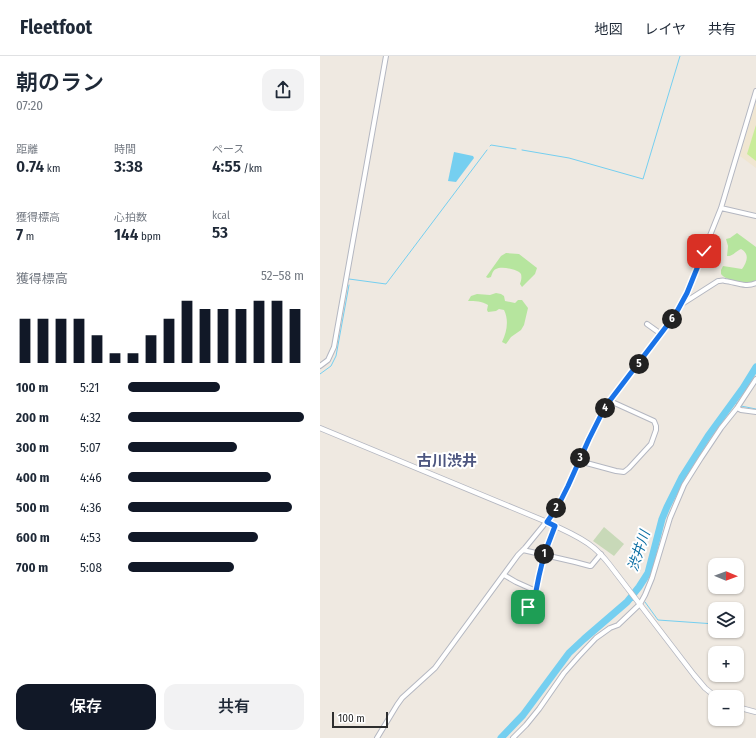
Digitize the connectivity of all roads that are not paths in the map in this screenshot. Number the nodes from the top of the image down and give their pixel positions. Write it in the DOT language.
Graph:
graph roads {
  1 [pos="386,56"];
  2 [pos="756,91"];
  3 [pos="721,208"];
  4 [pos="756,216"];
  5 [pos="756,283"];
  6 [pos="681,304"];
  7 [pos="647,324"];
  8 [pos="661,334"];
  9 [pos="320,366"];
  10 [pos="756,379"];
  11 [pos="610,401"];
  12 [pos="737,408"];
  13 [pos="756,412"];
  14 [pos="320,428"];
  15 [pos="579,461"];
  16 [pos="547,522"];
  17 [pos="555,526"];
  18 [pos="523,550"];
  19 [pos="601,554"];
  20 [pos="544,555"];
  21 [pos="504,575"];
  22 [pos="536,591"];
  23 [pos="640,603"];
  24 [pos="538,621"];
  25 [pos="708,690"];
  26 [pos="744,709"];
  27 [pos="756,712"];
  28 [pos="377,738"];
  29 [pos="513,738"];
  1 -- 9 [label="street"];
  2 -- 3 [label="street"];
  3 -- 4 [label="street"];
  3 -- 6 [label="street"];
  5 -- 6 [label="street"];
  6 -- 8 [label="street"];
  7 -- 8 [label="street"];
  8 -- 11 [label="street"];
  10 -- 12 [label="street"];
  11 -- 15 [label="street"];
  11 -- 15 [label="street"];
  12 -- 13 [label="street"];
  12 -- 23 [label="street"];
  14 -- 16 [label="street"];
  15 -- 16 [label="street"];
  16 -- 17 [label="street"];
  16 -- 18 [label="street"];
  17 -- 19 [label="street"];
  17 -- 20 [label="street"];
  18 -- 20 [label="street"];
  18 -- 21 [label="street"];
  19 -- 20 [label="street"];
  19 -- 23 [label="street"];
  20 -- 22 [label="street"];
  21 -- 22 [label="street"];
  21 -- 28 [label="street"];
  22 -- 24 [label="street"];
  23 -- 25 [label="street"];
  23 -- 29 [label="street"];
  26 -- 27 [label="street"];
}
